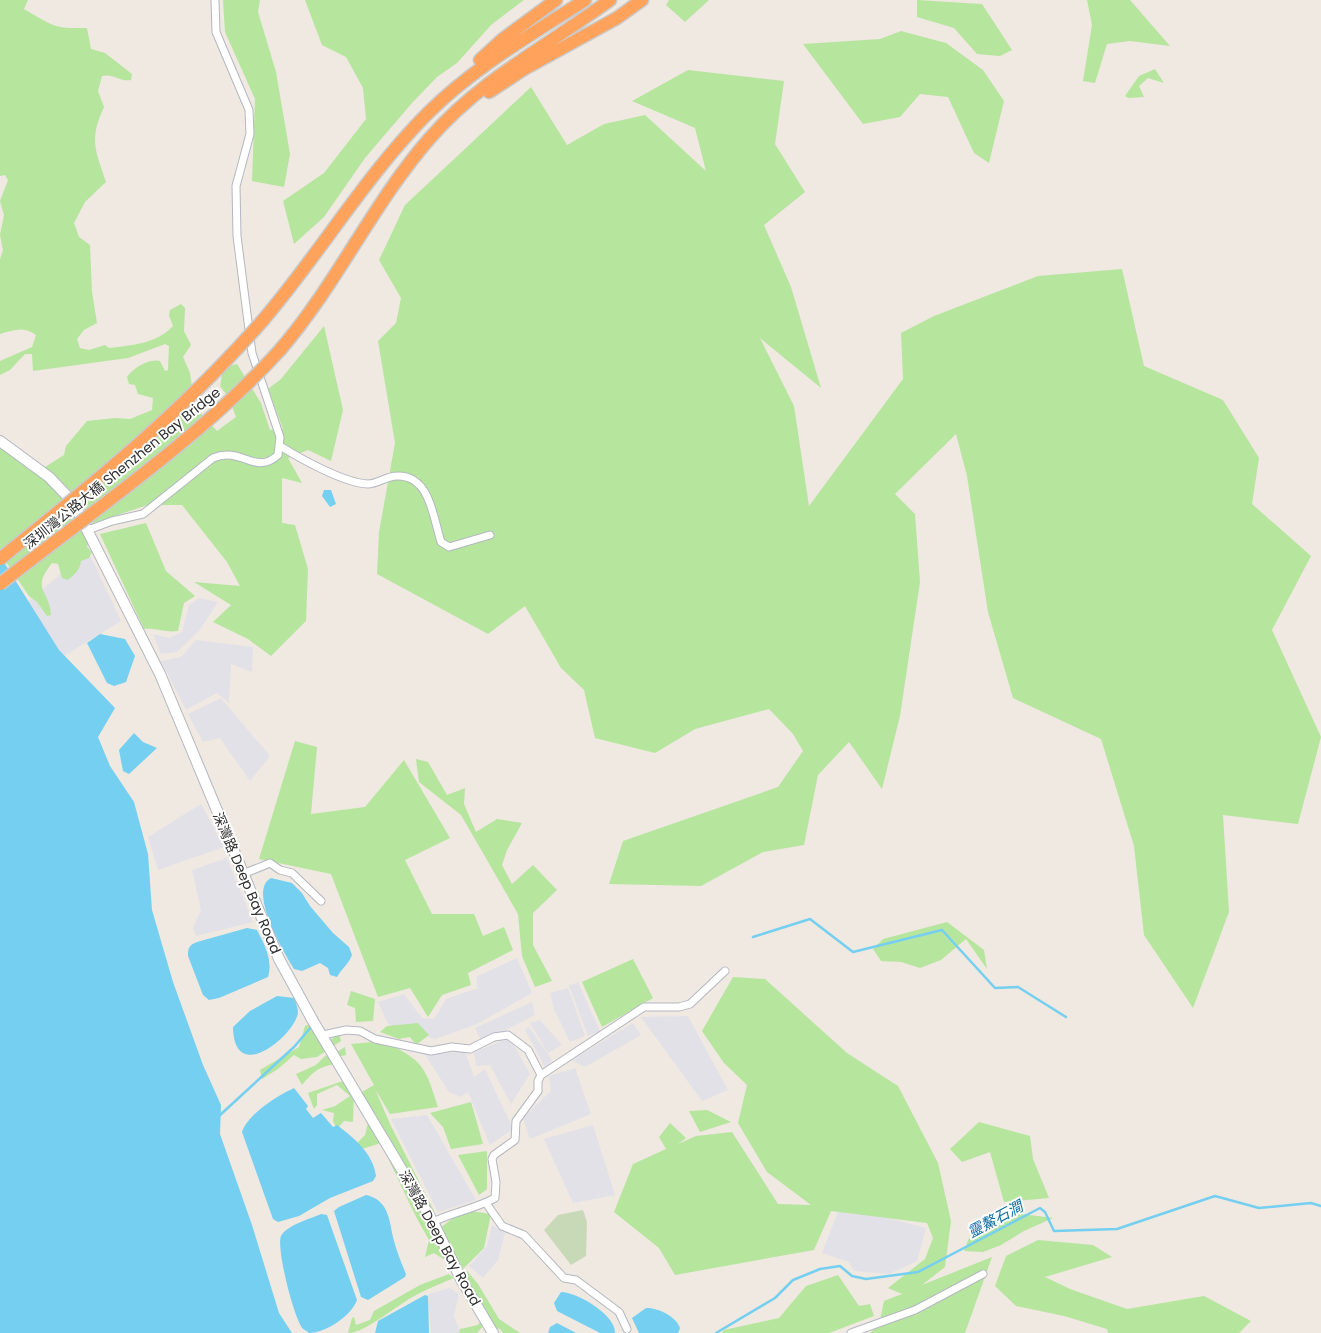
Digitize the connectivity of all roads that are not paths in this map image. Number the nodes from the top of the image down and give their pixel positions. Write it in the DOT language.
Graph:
graph roads {
  1 [pos="215,0"];
  2 [pos="556,0"];
  3 [pos="585,0"];
  4 [pos="610,0"];
  5 [pos="642,0"];
  6 [pos="460,83"];
  7 [pos="466,101"];
  8 [pos="0,441"];
  9 [pos="280,446"];
  10 [pos="88,530"];
  11 [pos="490,535"];
  12 [pos="0,559"];
  13 [pos="0,584"];
  14 [pos="242,874"];
  15 [pos="321,901"];
  16 [pos="725,971"];
  17 [pos="322,1035"];
  18 [pos="541,1075"];
  19 [pos="486,1203"];
  20 [pos="433,1222"];
  21 [pos="983,1274"];
  22 [pos="627,1329"];
  23 [pos="493,1333"];
  24 [pos="851,1333"];
  1 -- 9 [label="street"];
  2 -- 6 [label="highway"];
  3 -- 6 [label="highway"];
  4 -- 7 [label="highway, 深圳灣公路大橋 Shenzhen Bay Bridge"];
  5 -- 7 [label="highway"];
  6 -- 12 [label="highway, 深圳灣公路大橋 Shenzhen Bay Bridge, bridge"];
  7 -- 13 [label="highway, 深圳灣公路大橋 Shenzhen Bay Bridge, bridge"];
  8 -- 10 [label="street, 深灣路 Deep Bay Road"];
  9 -- 10 [label="street"];
  9 -- 11 [label="street"];
  10 -- 14 [label="street, 深灣路 Deep Bay Road"];
  14 -- 15 [label="street"];
  14 -- 17 [label="street, 深灣路 Deep Bay Road"];
  16 -- 18 [label="street"];
  17 -- 18 [label="street"];
  17 -- 20 [label="street, 深灣路 Deep Bay Road"];
  18 -- 19 [label="street"];
  19 -- 20 [label="street"];
  19 -- 22 [label="street"];
  20 -- 23 [label="street, 深灣路 Deep Bay Road"];
  21 -- 24 [label="street"];
}
